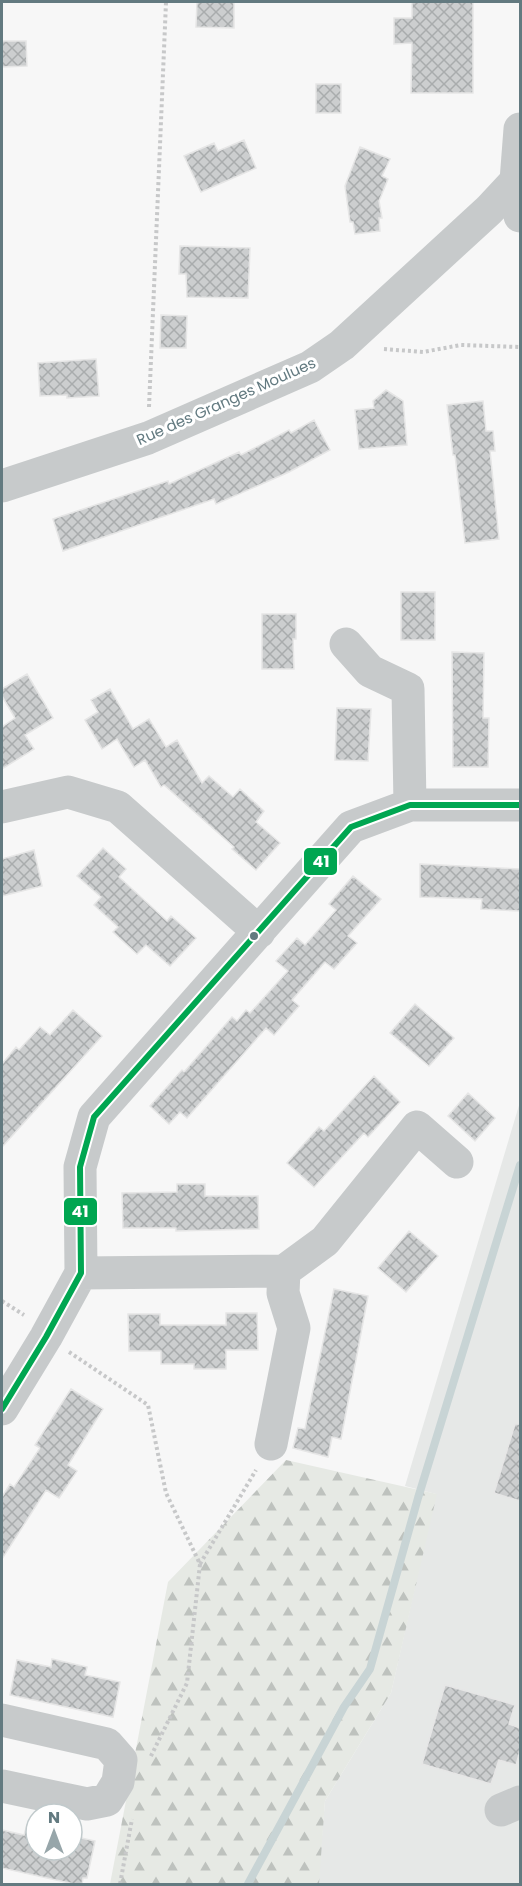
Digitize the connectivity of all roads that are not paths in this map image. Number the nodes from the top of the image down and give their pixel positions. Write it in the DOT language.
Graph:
graph roads {
  1 [pos="520,129"];
  2 [pos="516,181"];
  3 [pos="520,216"];
  4 [pos="2,486"];
  5 [pos="346,644"];
  6 [pos="520,805"];
  7 [pos="410,806"];
  8 [pos="2,807"];
  9 [pos="259,932"];
  10 [pos="457,1162"];
  11 [pos="285,1271"];
  12 [pos="81,1273"];
  13 [pos="2,1408"];
  14 [pos="271,1444"];
  15 [pos="2,1720"];
  16 [pos="2,1786"];
  1 -- 2 [label="street"];
  2 -- 3 [label="street"];
  2 -- 4 [label="street, Rue des Granges Moulues"];
  5 -- 7 [label="street"];
  6 -- 7 [label="street"];
  7 -- 9 [label="street"];
  8 -- 9 [label="street"];
  9 -- 12 [label="street"];
  10 -- 11 [label="street"];
  11 -- 12 [label="street"];
  11 -- 14 [label="street"];
  12 -- 13 [label="street"];
  15 -- 16 [label="street"];
}
